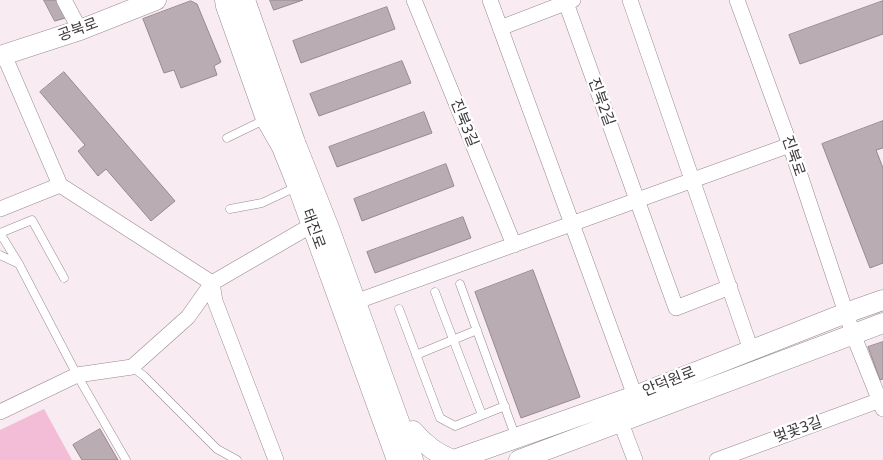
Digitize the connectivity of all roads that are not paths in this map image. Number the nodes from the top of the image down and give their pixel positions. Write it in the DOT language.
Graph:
graph roads {
  1 [pos="64,0"];
  2 [pos="156,0"];
  3 [pos="225,0"];
  4 [pos="245,0"];
  5 [pos="414,0"];
  6 [pos="490,0"];
  7 [pos="630,0"];
  8 [pos="737,0"];
  9 [pos="568,1"];
  10 [pos="500,28"];
  11 [pos="80,30"];
  12 [pos="2,55"];
  13 [pos="266,119"];
  14 [pos="227,138"];
  15 [pos="790,145"];
  16 [pos="693,180"];
  17 [pos="60,186"];
  18 [pos="298,186"];
  19 [pos="637,200"];
  20 [pos="0,209"];
  21 [pos="230,209"];
  22 [pos="573,224"];
  23 [pos="312,225"];
  24 [pos="0,233"];
  25 [pos="514,245"];
  26 [pos="0,255"];
  27 [pos="19,264"];
  28 [pos="64,278"];
  29 [pos="212,283"];
  30 [pos="460,284"];
  31 [pos="730,288"];
  32 [pos="435,292"];
  33 [pos="883,300"];
  34 [pos="355,302"];
  35 [pos="399,309"];
  36 [pos="846,313"];
  37 [pos="883,323"];
  38 [pos="477,330"];
  39 [pos="853,334"];
  40 [pos="453,340"];
  41 [pos="752,350"];
  42 [pos="416,355"];
  43 [pos="132,367"];
  44 [pos="77,375"];
  45 [pos="635,396"];
  46 [pos="882,403"];
  47 [pos="506,406"];
  48 [pos="0,412"];
  49 [pos="482,415"];
  50 [pos="621,423"];
  51 [pos="404,434"];
  52 [pos="516,438"];
  53 [pos="126,460"];
  54 [pos="236,460"];
  55 [pos="276,460"];
  56 [pos="397,460"];
  57 [pos="413,460"];
  58 [pos="454,460"];
  59 [pos="519,460"];
  60 [pos="635,460"];
  61 [pos="717,460"];
  1 -- 11 [label="street"];
  2 -- 11 [label="street, 공북로"];
  3 -- 13 [label="street, 태진로"];
  4 -- 34 [label="street, 태진로"];
  5 -- 25 [label="street, 진북3길"];
  6 -- 10 [label="street"];
  7 -- 16 [label="street"];
  8 -- 15 [label="street, 진북로"];
  9 -- 10 [label="street, 진북2길"];
  9 -- 19 [label="street, 진북2길"];
  10 -- 22 [label="street"];
  11 -- 12 [label="street, 공북로"];
  12 -- 17 [label="street"];
  13 -- 14 [label="lane"];
  13 -- 18 [label="street, 태진로"];
  15 -- 16 [label="street"];
  15 -- 36 [label="street, 진북로"];
  16 -- 19 [label="street"];
  16 -- 31 [label="street"];
  17 -- 20 [label="street"];
  17 -- 29 [label="street"];
  18 -- 21 [label="lane"];
  18 -- 23 [label="street, 태진로"];
  19 -- 22 [label="street"];
  19 -- 31 [label="street, 진북2길"];
  22 -- 25 [label="street"];
  22 -- 45 [label="street"];
  23 -- 29 [label="street"];
  23 -- 56 [label="street, 태진로"];
  24 -- 27 [label="lane"];
  24 -- 28 [label="lane"];
  25 -- 34 [label="street"];
  26 -- 27 [label="lane"];
  27 -- 44 [label="lane"];
  29 -- 43 [label="street"];
  29 -- 55 [label="street"];
  30 -- 38 [label="lane"];
  31 -- 41 [label="street"];
  32 -- 40 [label="lane"];
  33 -- 36 [label="street, 안덕원로"];
  34 -- 51 [label="street, 태진로"];
  35 -- 42 [label="lane"];
  36 -- 39 [label="street, 벚꽃3길"];
  36 -- 41 [label="street, 안덕원로"];
  37 -- 39 [label="street, 안덕원로"];
  38 -- 40 [label="lane"];
  38 -- 47 [label="lane"];
  39 -- 46 [label="street, 벚꽃3길"];
  39 -- 50 [label="street, 안덕원로"];
  40 -- 42 [label="lane"];
  40 -- 49 [label="lane"];
  41 -- 45 [label="street, 안덕원로"];
  42 -- 49 [label="lane"];
  43 -- 44 [label="street"];
  43 -- 54 [label="lane"];
  44 -- 48 [label="street"];
  44 -- 53 [label="lane"];
  45 -- 52 [label="street, 안덕원로"];
  46 -- 61 [label="street, 벚꽃3길"];
  47 -- 49 [label="lane"];
  47 -- 52 [label="lane"];
  50 -- 59 [label="street, 안덕원로"];
  50 -- 60 [label="street"];
  51 -- 57 [label="street, 태진로"];
  51 -- 58 [label="street"];
  52 -- 58 [label="street, 안덕원로"];
}
